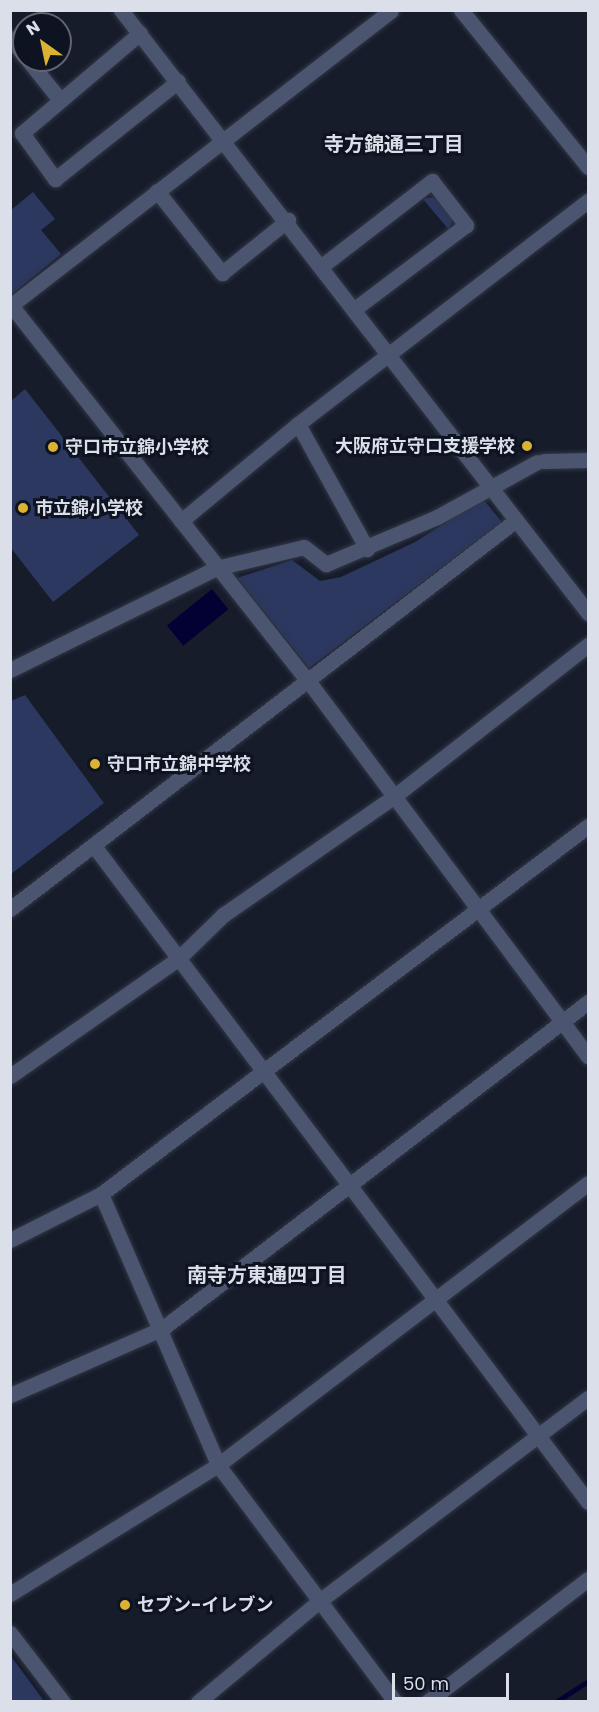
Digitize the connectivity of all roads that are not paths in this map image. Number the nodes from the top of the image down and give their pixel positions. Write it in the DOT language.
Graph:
graph roads {
  1 [pos="122,10"];
  2 [pos="391,10"];
  3 [pos="461,10"];
  4 [pos="140,33"];
  5 [pos="38,72"];
  6 [pos="178,81"];
  7 [pos="60,100"];
  8 [pos="223,139"];
  9 [pos="588,167"];
  10 [pos="157,191"];
  11 [pos="588,201"];
  12 [pos="288,220"];
  13 [pos="323,265"];
  14 [pos="11,305"];
  15 [pos="357,308"];
  16 [pos="389,354"];
  17 [pos="298,424"];
  18 [pos="588,460"];
  19 [pos="490,486"];
  20 [pos="516,520"];
  21 [pos="181,521"];
  22 [pos="367,549"];
  23 [pos="216,568"];
  24 [pos="588,613"];
  25 [pos="588,645"];
  26 [pos="10,670"];
  27 [pos="309,682"];
  28 [pos="392,798"];
  29 [pos="588,826"];
  30 [pos="94,846"];
  31 [pos="481,908"];
  32 [pos="10,909"];
  33 [pos="179,958"];
  34 [pos="588,1002"];
  35 [pos="562,1022"];
  36 [pos="588,1056"];
  37 [pos="266,1070"];
  38 [pos="10,1076"];
  39 [pos="351,1182"];
  40 [pos="588,1183"];
  41 [pos="101,1194"];
  42 [pos="10,1240"];
  43 [pos="436,1301"];
  44 [pos="163,1328"];
  45 [pos="10,1395"];
  46 [pos="588,1398"];
  47 [pos="538,1436"];
  48 [pos="218,1465"];
  49 [pos="588,1502"];
  50 [pos="588,1580"];
  51 [pos="10,1594"];
  52 [pos="318,1602"];
  53 [pos="10,1633"];
  54 [pos="63,1701"];
  55 [pos="198,1701"];
  56 [pos="395,1701"];
  57 [pos="427,1701"];
  1 -- 4 [label="street"];
  2 -- 8 [label="street"];
  3 -- 9 [label="street"];
  4 -- 6 [label="street"];
  4 -- 7 [label="street"];
  5 -- 7 [label="street"];
  6 -- 7 [label="street"];
  6 -- 8 [label="street"];
  8 -- 10 [label="street"];
  8 -- 12 [label="street"];
  10 -- 12 [label="street"];
  10 -- 14 [label="street"];
  11 -- 16 [label="street"];
  12 -- 13 [label="street"];
  13 -- 15 [label="street"];
  13 -- 15 [label="street"];
  14 -- 21 [label="street"];
  15 -- 16 [label="street"];
  16 -- 17 [label="street"];
  16 -- 19 [label="street"];
  17 -- 21 [label="street"];
  17 -- 22 [label="street"];
  18 -- 19 [label="street"];
  19 -- 20 [label="street"];
  19 -- 22 [label="street"];
  20 -- 24 [label="street"];
  20 -- 27 [label="street"];
  21 -- 23 [label="street"];
  22 -- 23 [label="street"];
  23 -- 26 [label="street"];
  23 -- 27 [label="street"];
  25 -- 28 [label="street"];
  27 -- 28 [label="street"];
  27 -- 30 [label="street"];
  28 -- 31 [label="street"];
  28 -- 33 [label="street"];
  29 -- 31 [label="street"];
  30 -- 32 [label="street"];
  30 -- 33 [label="street"];
  31 -- 35 [label="street"];
  31 -- 37 [label="street"];
  33 -- 37 [label="street"];
  33 -- 38 [label="street"];
  34 -- 35 [label="street"];
  35 -- 36 [label="street"];
  35 -- 39 [label="street"];
  37 -- 39 [label="street"];
  37 -- 41 [label="street"];
  39 -- 43 [label="street"];
  39 -- 44 [label="street"];
  40 -- 43 [label="street"];
  41 -- 42 [label="street"];
  41 -- 44 [label="street"];
  43 -- 47 [label="street"];
  43 -- 48 [label="street"];
  44 -- 45 [label="street"];
  44 -- 48 [label="street"];
  46 -- 47 [label="street"];
  47 -- 49 [label="street"];
  47 -- 52 [label="street"];
  48 -- 51 [label="street"];
  48 -- 52 [label="street"];
  50 -- 57 [label="street"];
  52 -- 55 [label="street"];
  52 -- 56 [label="street"];
  53 -- 54 [label="street"];
}
